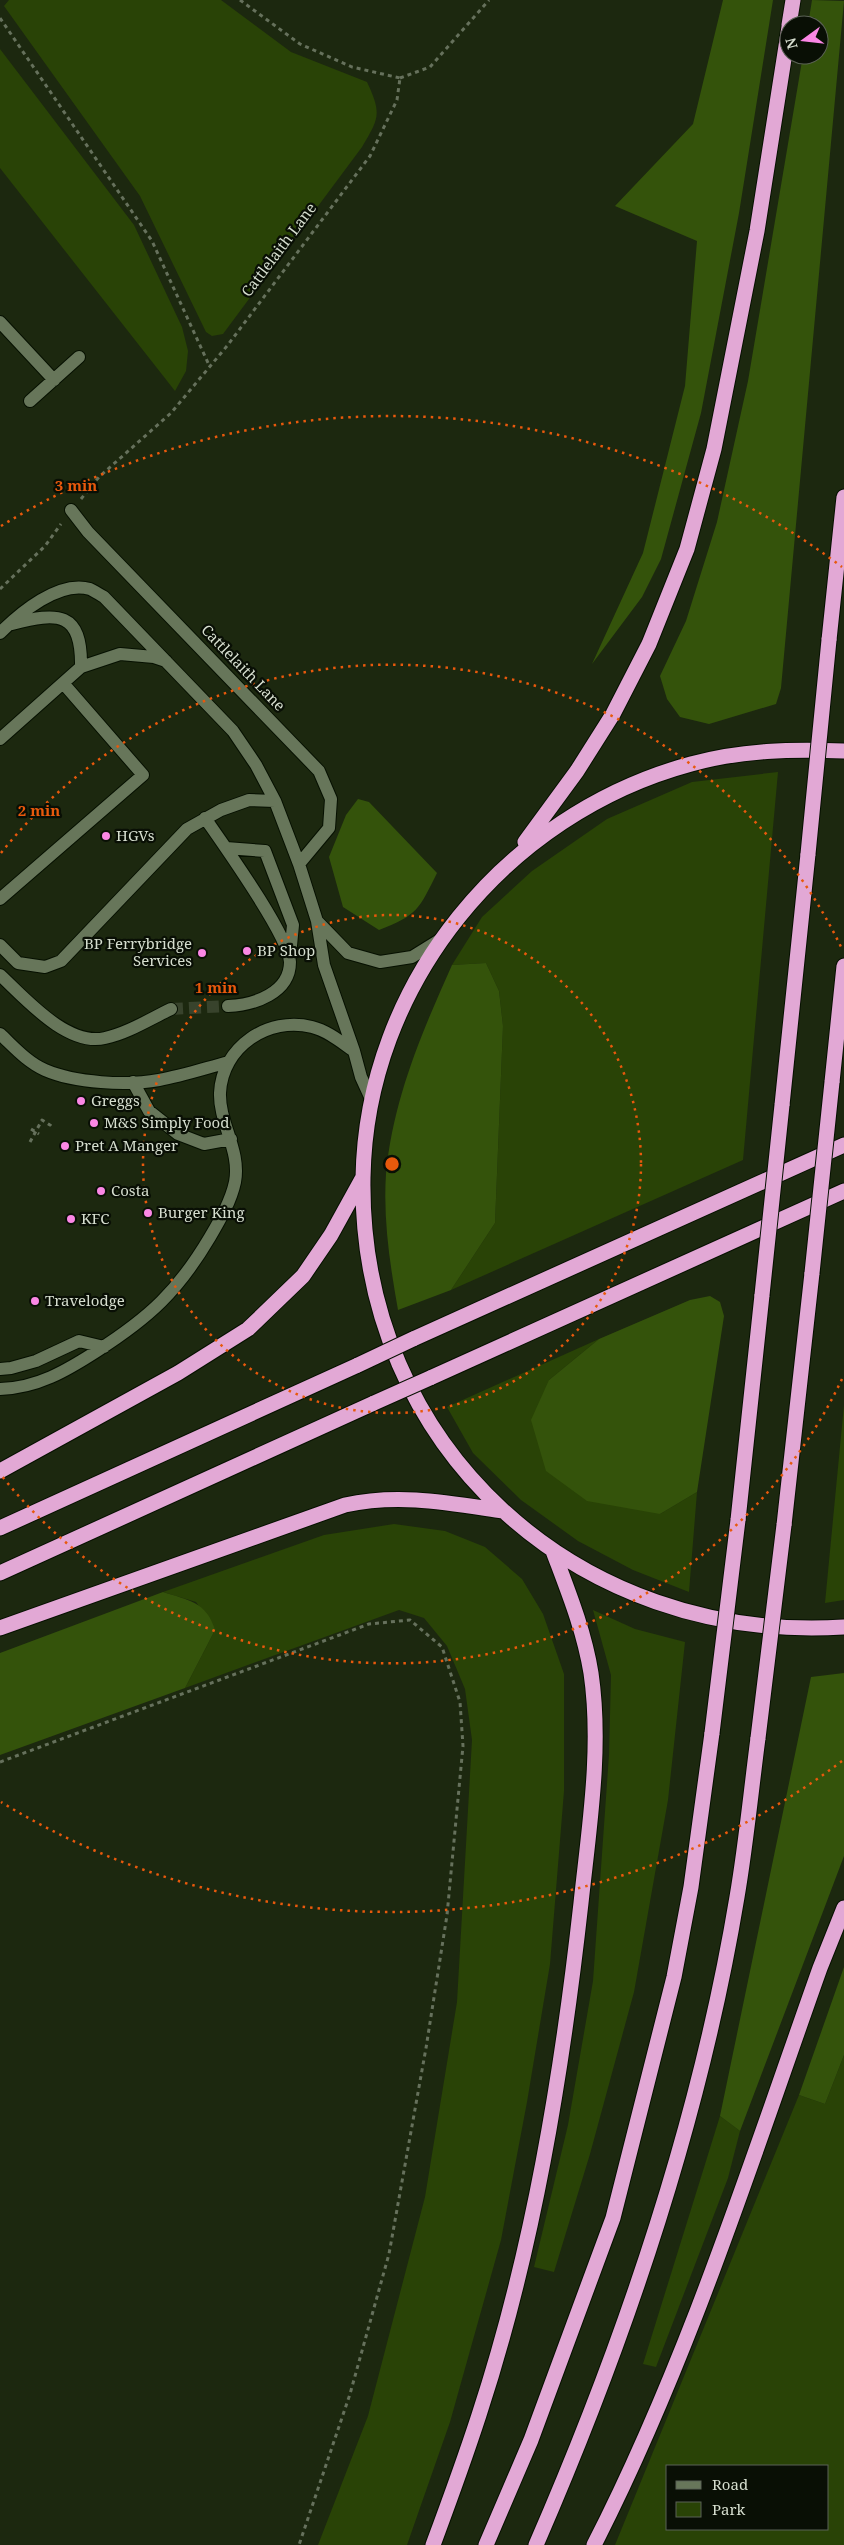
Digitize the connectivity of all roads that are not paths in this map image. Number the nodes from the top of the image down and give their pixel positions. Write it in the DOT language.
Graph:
graph roads {
  1 [pos="793,0"];
  2 [pos="791,15"];
  3 [pos="783,65"];
  4 [pos="0,322"];
  5 [pos="79,357"];
  6 [pos="54,380"];
  7 [pos="30,401"];
  8 [pos="844,497"];
  9 [pos="71,510"];
  10 [pos="4,629"];
  11 [pos="168,661"];
  12 [pos="80,667"];
  13 [pos="63,683"];
  14 [pos="0,739"];
  15 [pos="844,751"];
  16 [pos="275,801"];
  17 [pos="205,818"];
  18 [pos="226,848"];
  19 [pos="513,858"];
  20 [pos="299,864"];
  21 [pos="0,899"];
  22 [pos="317,921"];
  23 [pos="440,939"];
  24 [pos="0,945"];
  25 [pos="290,961"];
  26 [pos="844,966"];
  27 [pos="0,975"];
  28 [pos="228,1006"];
  29 [pos="171,1008"];
  30 [pos="0,1034"];
  31 [pos="354,1051"];
  32 [pos="229,1062"];
  33 [pos="133,1082"];
  34 [pos="372,1101"];
  35 [pos="231,1139"];
  36 [pos="844,1145"];
  37 [pos="363,1177"];
  38 [pos="844,1191"];
  39 [pos="104,1347"];
  40 [pos="0,1368"];
  41 [pos="0,1389"];
  42 [pos="0,1471"];
  43 [pos="503,1511"];
  44 [pos="0,1528"];
  45 [pos="553,1551"];
  46 [pos="0,1573"];
  47 [pos="844,1626"];
  48 [pos="0,1628"];
  49 [pos="844,1908"];
  50 [pos="433,2545"];
  51 [pos="486,2545"];
  52 [pos="536,2545"];
  53 [pos="594,2545"];
  1 -- 2 [label="highway"];
  3 -- 19 [label="highway"];
  4 -- 6 [label="street"];
  5 -- 6 [label="street"];
  6 -- 7 [label="street"];
  8 -- 51 [label="highway, bridge"];
  9 -- 20 [label="street, Cattlelaith Lane"];
  10 -- 11 [label="street"];
  10 -- 12 [label="street"];
  11 -- 12 [label="street"];
  11 -- 16 [label="street"];
  12 -- 13 [label="street"];
  13 -- 14 [label="street"];
  13 -- 21 [label="street"];
  15 -- 19 [label="highway"];
  16 -- 17 [label="street"];
  16 -- 20 [label="street"];
  17 -- 18 [label="street"];
  17 -- 24 [label="street"];
  18 -- 25 [label="street"];
  18 -- 25 [label="street"];
  19 -- 23 [label="highway"];
  20 -- 22 [label="street"];
  22 -- 23 [label="street"];
  22 -- 31 [label="street"];
  23 -- 34 [label="highway"];
  25 -- 28 [label="street"];
  26 -- 52 [label="highway, bridge"];
  27 -- 29 [label="street"];
  30 -- 33 [label="street"];
  31 -- 32 [label="street"];
  31 -- 34 [label="street"];
  32 -- 33 [label="street"];
  32 -- 35 [label="street"];
  33 -- 35 [label="street"];
  34 -- 37 [label="highway"];
  35 -- 39 [label="street"];
  36 -- 44 [label="highway, bridge"];
  37 -- 42 [label="highway"];
  37 -- 43 [label="highway"];
  38 -- 46 [label="highway, bridge"];
  39 -- 40 [label="street"];
  39 -- 41 [label="street"];
  43 -- 45 [label="highway"];
  43 -- 48 [label="highway"];
  45 -- 47 [label="highway"];
  45 -- 50 [label="highway"];
  49 -- 53 [label="highway"];
}
